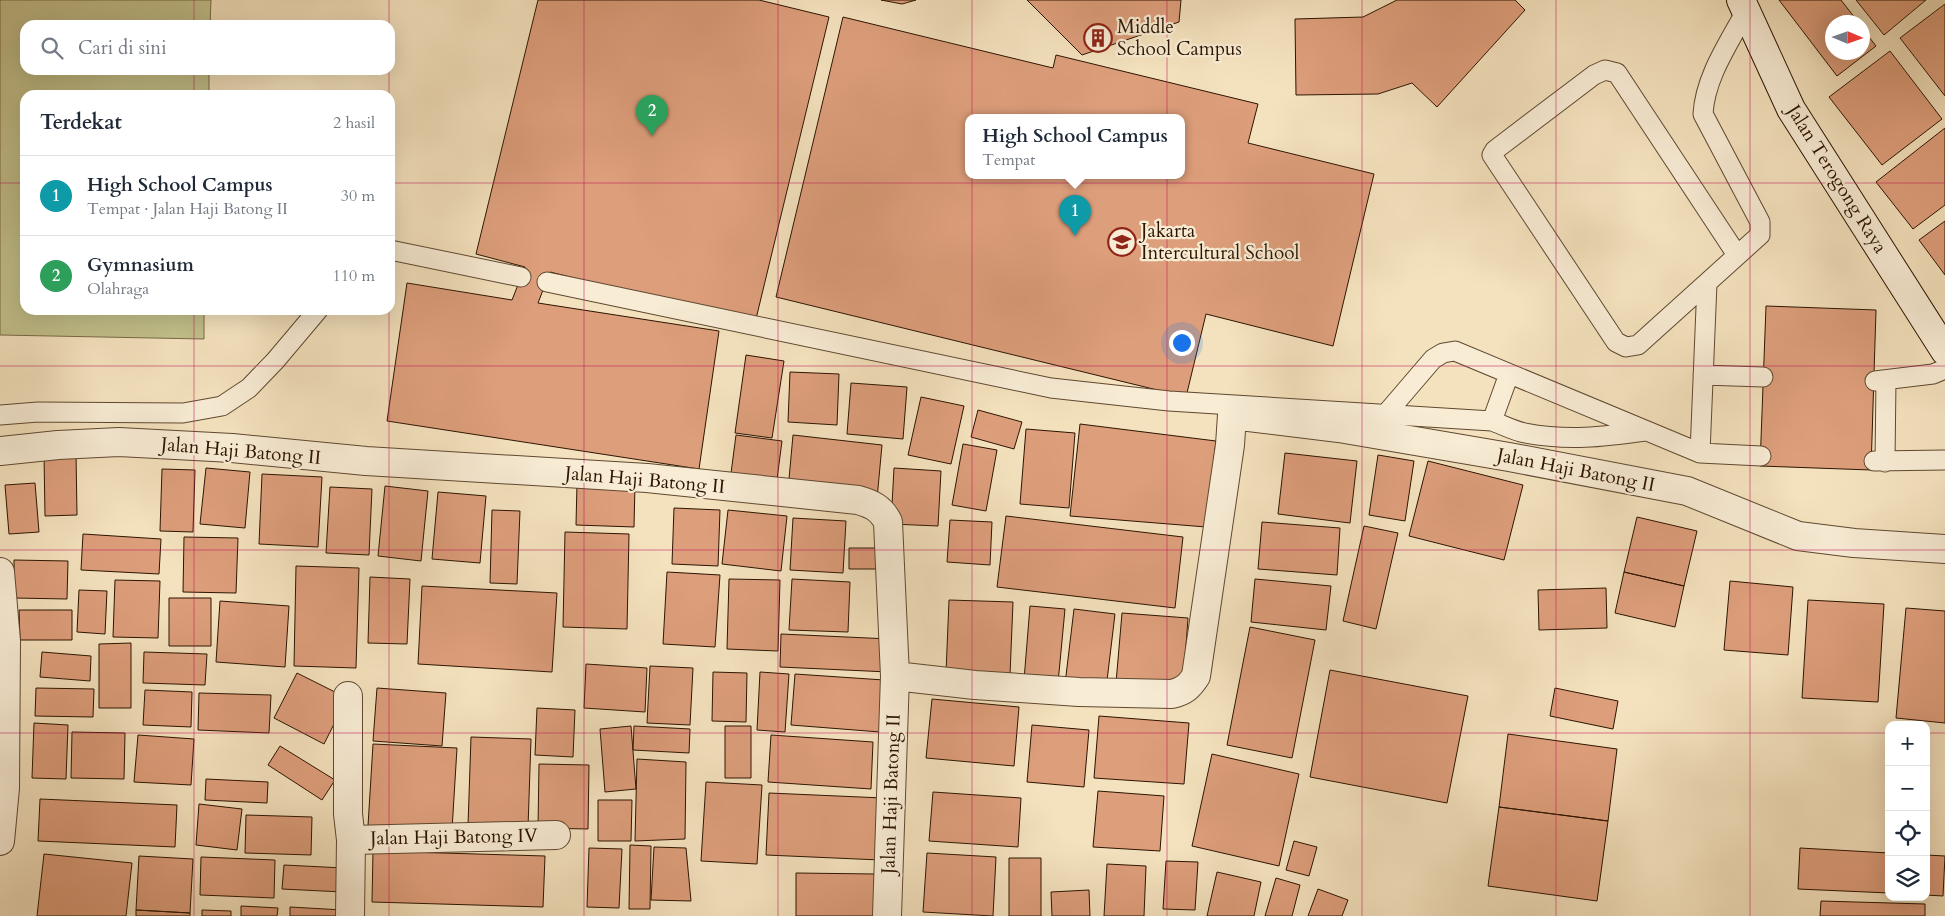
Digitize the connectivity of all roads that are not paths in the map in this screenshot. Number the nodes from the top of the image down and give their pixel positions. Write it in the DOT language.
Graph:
graph roads {
  1 [pos="1743,6"];
  2 [pos="395,251"];
  3 [pos="1737,255"];
  4 [pos="521,277"];
  5 [pos="547,282"];
  6 [pos="1707,283"];
  7 [pos="314,315"];
  8 [pos="1945,351"];
  9 [pos="1945,369"];
  10 [pos="1509,374"];
  11 [pos="1703,374"];
  12 [pos="1763,377"];
  13 [pos="0,415"];
  14 [pos="1384,415"];
  15 [pos="1492,421"];
  16 [pos="1645,431"];
  17 [pos="0,451"];
  18 [pos="1700,453"];
  19 [pos="1761,456"];
  20 [pos="1945,460"];
  21 [pos="1945,550"];
  22 [pos="0,572"];
  23 [pos="3,668"];
  24 [pos="895,676"];
  25 [pos="348,696"];
  26 [pos="556,835"];
  27 [pos="351,840"];
  28 [pos="0,841"];
  29 [pos="350,916"];
  30 [pos="886,916"];
  1 -- 3 [label="lane"];
  1 -- 8 [label="street, Jalan Terogong Raya"];
  2 -- 4 [label="lane"];
  3 -- 6 [label="lane"];
  3 -- 6 [label="lane"];
  5 -- 14 [label="lane"];
  6 -- 11 [label="lane"];
  7 -- 13 [label="lane"];
  9 -- 20 [label="lane"];
  10 -- 14 [label="lane"];
  10 -- 15 [label="lane"];
  10 -- 16 [label="lane"];
  11 -- 12 [label="lane"];
  11 -- 18 [label="lane"];
  14 -- 15 [label="lane"];
  15 -- 16 [label="lane"];
  16 -- 18 [label="lane"];
  17 -- 24 [label="street, Jalan Haji Batong II"];
  18 -- 19 [label="lane"];
  21 -- 24 [label="street, Jalan Haji Batong II"];
  22 -- 23 [label="street"];
  23 -- 28 [label="street"];
  24 -- 30 [label="street, Jalan Haji Batong II"];
  25 -- 27 [label="street, Jalan Haji Batong IV"];
  26 -- 27 [label="street, Jalan Haji Batong IV"];
  27 -- 29 [label="street, Jalan Haji Batong IV"];
}
